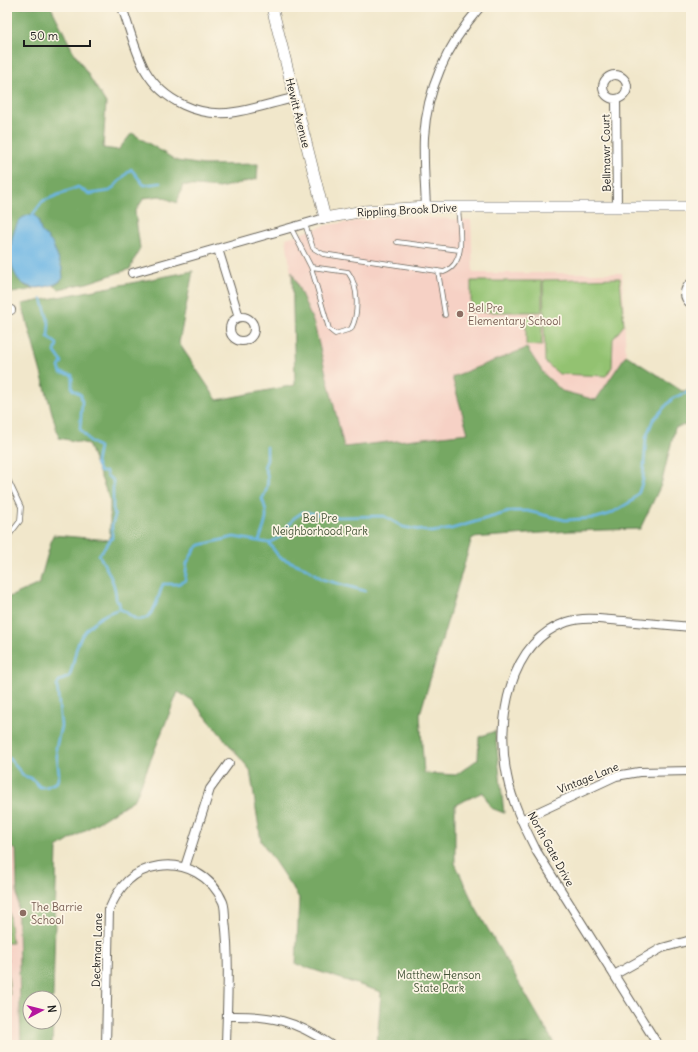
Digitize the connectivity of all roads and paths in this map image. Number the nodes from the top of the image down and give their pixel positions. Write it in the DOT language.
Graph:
graph roads {
  1 [pos="122,7"];
  2 [pos="272,7"];
  3 [pos="480,7"];
  4 [pos="294,98"];
  5 [pos="616,99"];
  6 [pos="691,207"];
  7 [pos="426,208"];
  8 [pos="458,208"];
  9 [pos="617,208"];
  10 [pos="325,218"];
  11 [pos="305,224"];
  12 [pos="291,228"];
  13 [pos="396,242"];
  14 [pos="218,249"];
  15 [pos="459,250"];
  16 [pos="311,267"];
  17 [pos="438,271"];
  18 [pos="132,273"];
  19 [pos="691,283"];
  20 [pos="691,304"];
  21 [pos="445,315"];
  22 [pos="239,317"];
  23 [pos="7,477"];
  24 [pos="7,538"];
  25 [pos="691,627"];
  26 [pos="229,762"];
  27 [pos="691,771"];
  28 [pos="520,820"];
  29 [pos="185,867"];
  30 [pos="691,940"];
  31 [pos="614,975"];
  32 [pos="227,1016"];
  33 [pos="106,1045"];
  34 [pos="226,1045"];
  35 [pos="331,1045"];
  36 [pos="658,1045"];
  1 -- 4 [label="street"];
  2 -- 4 [label="street, Hewitt Avenue"];
  3 -- 7 [label="street"];
  4 -- 10 [label="street, Hewitt Avenue"];
  5 -- 9 [label="street, Bellmawr Court"];
  6 -- 9 [label="street, Rippling Brook Drive"];
  7 -- 8 [label="street, Rippling Brook Drive"];
  7 -- 10 [label="street, Rippling Brook Drive"];
  8 -- 9 [label="street, Rippling Brook Drive"];
  8 -- 15 [label="lane"];
  10 -- 11 [label="street, Rippling Brook Drive"];
  11 -- 12 [label="street, Rippling Brook Drive"];
  11 -- 17 [label="lane"];
  12 -- 14 [label="street, Rippling Brook Drive"];
  12 -- 16 [label="lane"];
  13 -- 15 [label="lane"];
  14 -- 18 [label="street, Rippling Brook Drive"];
  14 -- 22 [label="street"];
  15 -- 17 [label="lane"];
  16 -- 16 [label="lane"];
  17 -- 21 [label="lane"];
  19 -- 20 [label="street"];
  23 -- 24 [label="lane"];
  25 -- 28 [label="street, North Gate Drive"];
  26 -- 29 [label="street"];
  27 -- 28 [label="street, Vintage Lane"];
  28 -- 31 [label="street, North Gate Drive"];
  29 -- 32 [label="street, Deckman Lane"];
  29 -- 33 [label="street, Deckman Lane"];
  30 -- 31 [label="street"];
  31 -- 36 [label="street, North Gate Drive"];
  32 -- 34 [label="street, Deckman Lane"];
  32 -- 35 [label="street"];
}
